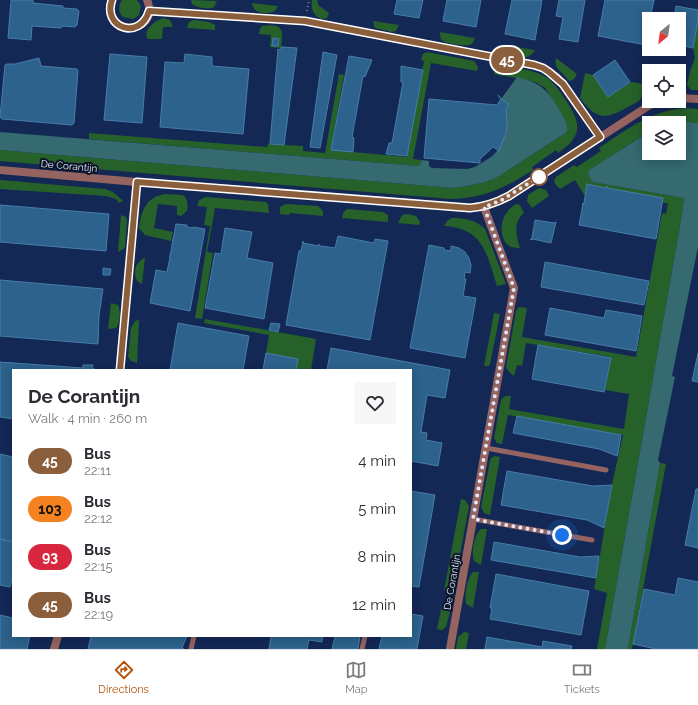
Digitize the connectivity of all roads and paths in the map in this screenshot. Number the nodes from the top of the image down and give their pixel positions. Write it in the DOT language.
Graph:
graph roads {
  1 [pos="112,0"];
  2 [pos="147,0"];
  3 [pos="149,11"];
  4 [pos="686,98"];
  5 [pos="697,99"];
  6 [pos="645,108"];
  7 [pos="600,137"];
  8 [pos="0,170"];
  9 [pos="137,182"];
  10 [pos="484,207"];
  11 [pos="120,369"];
  12 [pos="486,448"];
  13 [pos="606,470"];
  14 [pos="473,519"];
  15 [pos="592,540"];
  16 [pos="58,637"];
  17 [pos="194,637"];
  18 [pos="365,637"];
  19 [pos="54,649"];
  20 [pos="191,649"];
  21 [pos="362,649"];
  22 [pos="450,649"];
  1 -- 3 [label="street"];
  2 -- 3 [label="street"];
  3 -- 7 [label="street"];
  4 -- 5 [label="street"];
  6 -- 7 [label="street, De Corantijn"];
  7 -- 10 [label="street, De Corantijn"];
  8 -- 9 [label="street, De Corantijn"];
  9 -- 10 [label="street, De Corantijn"];
  9 -- 11 [label="street"];
  10 -- 12 [label="street, De Corantijn"];
  12 -- 13 [label="lane"];
  12 -- 14 [label="street, De Corantijn"];
  14 -- 15 [label="lane"];
  14 -- 22 [label="street, De Corantijn"];
  16 -- 19 [label="street"];
  17 -- 20 [label="lane"];
  18 -- 21 [label="lane"];
}
